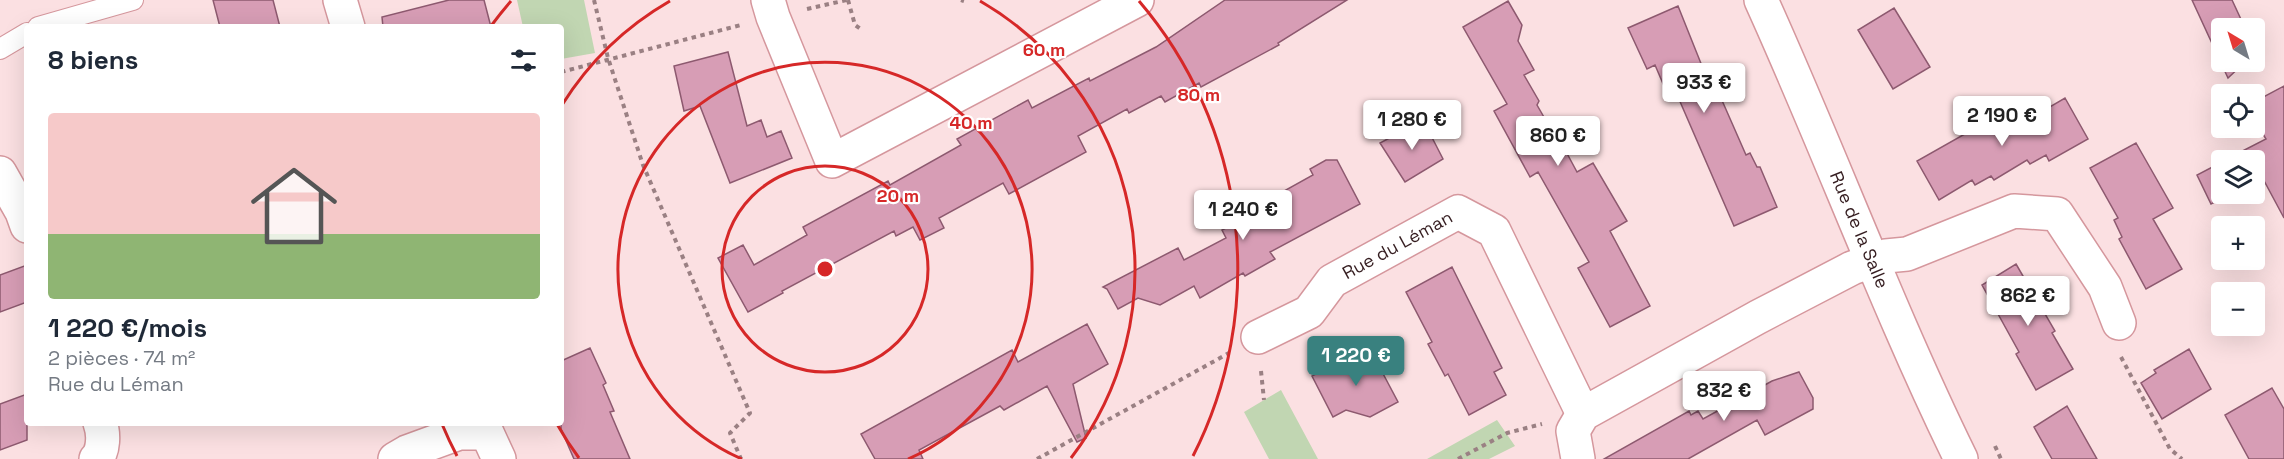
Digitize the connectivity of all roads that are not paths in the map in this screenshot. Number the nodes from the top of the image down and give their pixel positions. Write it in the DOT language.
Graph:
graph roads {
  1 [pos="133,0"];
  2 [pos="340,0"];
  3 [pos="1137,0"];
  4 [pos="1761,0"];
  5 [pos="770,8"];
  6 [pos="49,24"];
  7 [pos="347,24"];
  8 [pos="24,35"];
  9 [pos="0,49"];
  10 [pos="0,173"];
  11 [pos="19,218"];
  12 [pos="1870,261"];
  13 [pos="2119,323"];
  14 [pos="1258,337"];
  15 [pos="1583,414"];
  16 [pos="101,426"];
  17 [pos="96,459"];
  18 [pos="395,459"];
  19 [pos="499,459"];
  20 [pos="1578,459"];
  21 [pos="1961,459"];
  1 -- 6 [label="lane"];
  2 -- 7 [label="street"];
  3 -- 5 [label="street"];
  4 -- 12 [label="street, Rue de la Salle"];
  8 -- 9 [label="lane"];
  10 -- 11 [label="street"];
  12 -- 13 [label="street"];
  12 -- 15 [label="street"];
  12 -- 21 [label="street, Rue de la Salle"];
  14 -- 15 [label="street, Rue du Léman"];
  15 -- 20 [label="street"];
  16 -- 17 [label="street"];
  18 -- 19 [label="street"];
}
